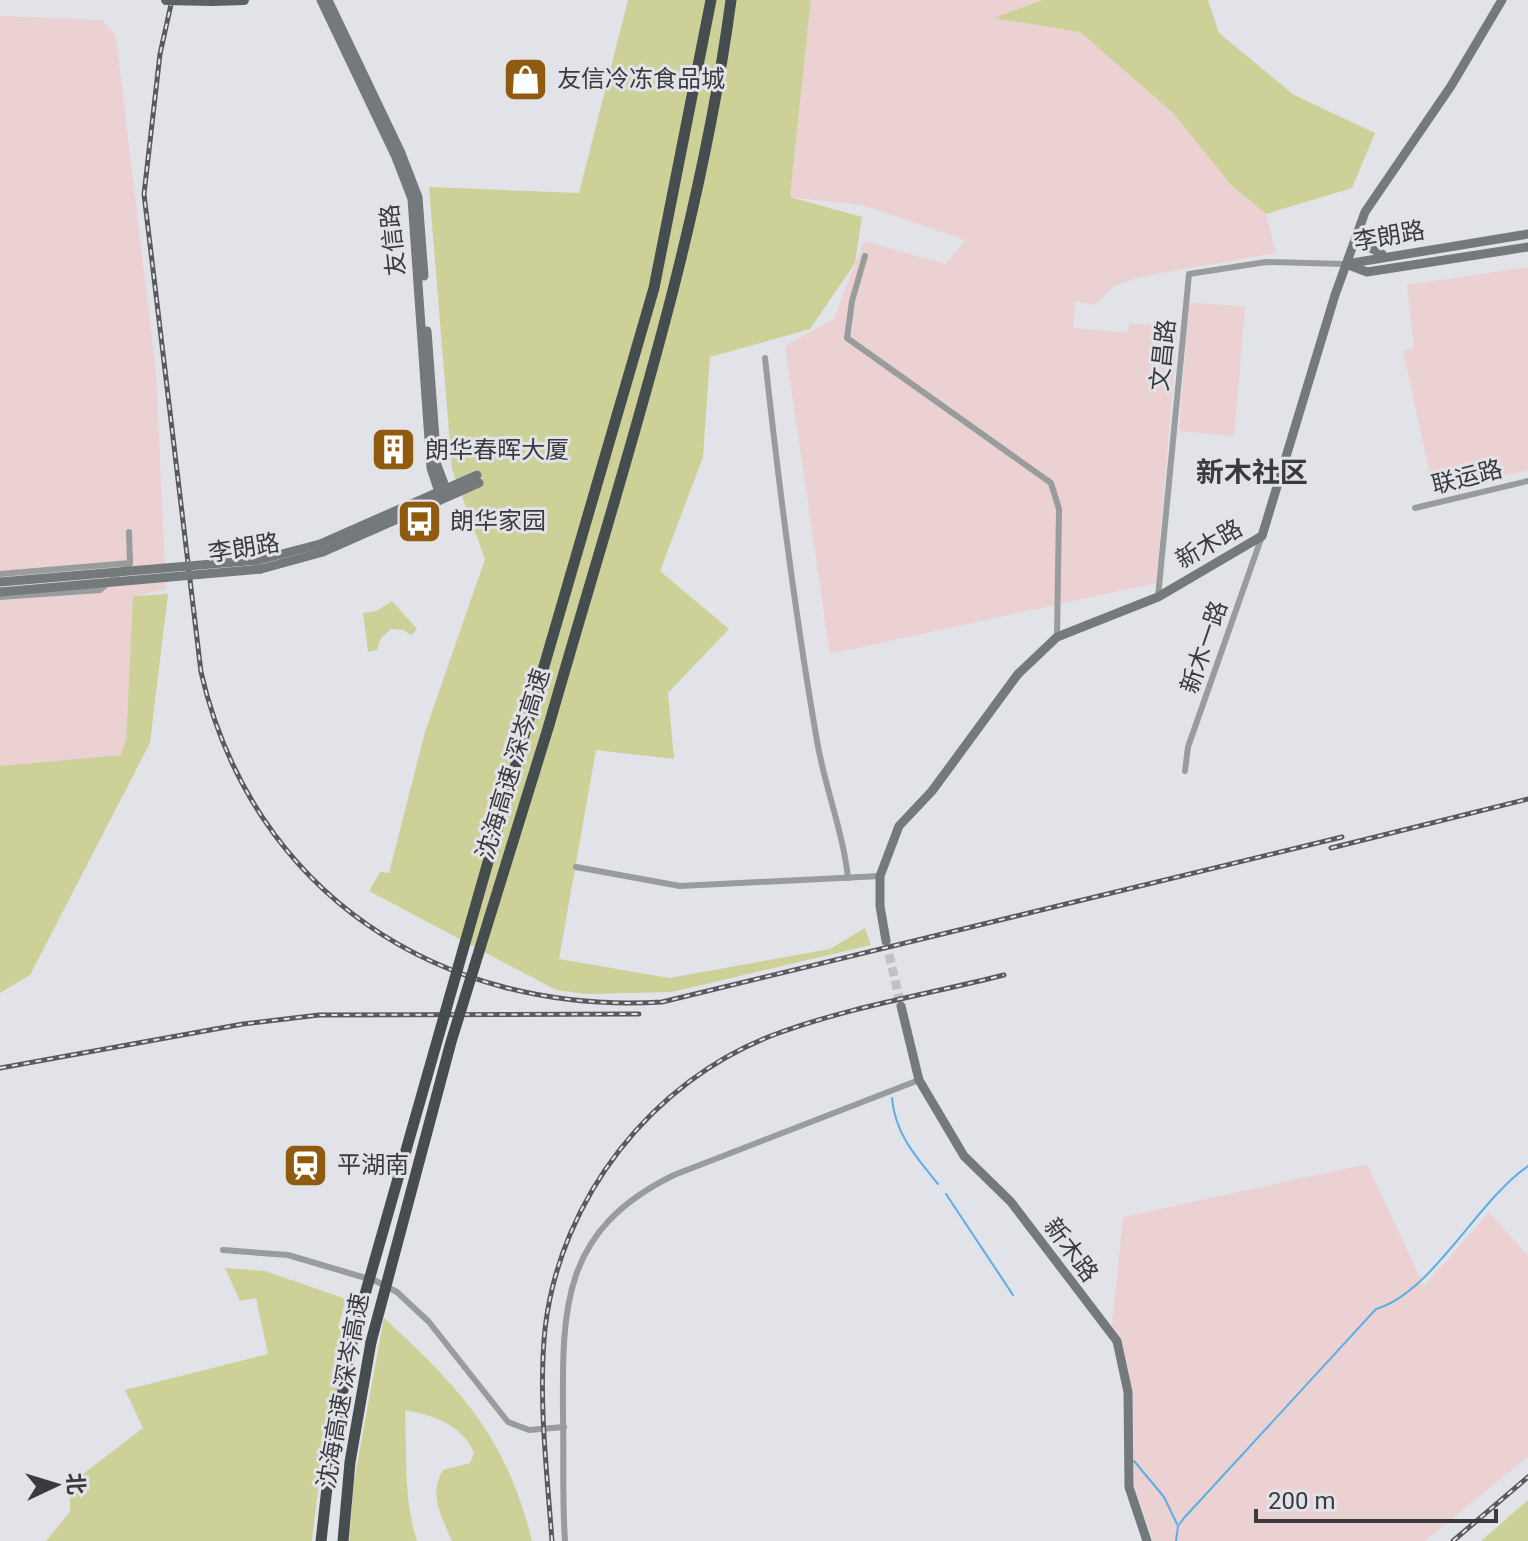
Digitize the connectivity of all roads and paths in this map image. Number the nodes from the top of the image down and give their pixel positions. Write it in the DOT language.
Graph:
graph roads {
  1 [pos="166,0"];
  2 [pos="244,0"];
  3 [pos="321,0"];
  4 [pos="328,0"];
  5 [pos="711,0"];
  6 [pos="731,0"];
  7 [pos="1502,0"];
  8 [pos="212,1"];
  9 [pos="1360,225"];
  10 [pos="1528,234"];
  11 [pos="1528,247"];
  12 [pos="1386,255"];
  13 [pos="865,256"];
  14 [pos="1346,264"];
  15 [pos="765,358"];
  16 [pos="1528,481"];
  17 [pos="442,491"];
  18 [pos="1415,508"];
  19 [pos="129,532"];
  20 [pos="1262,536"];
  21 [pos="130,563"];
  22 [pos="260,564"];
  23 [pos="0,574"];
  24 [pos="0,582"];
  25 [pos="0,594"];
  26 [pos="1158,597"];
  27 [pos="1057,637"];
  28 [pos="1185,771"];
  29 [pos="576,867"];
  30 [pos="880,876"];
  31 [pos="848,878"];
  32 [pos="886,941"];
  33 [pos="901,1006"];
  34 [pos="919,1080"];
  35 [pos="223,1250"];
  36 [pos="564,1427"];
  37 [pos="321,1541"];
  38 [pos="343,1541"];
  39 [pos="565,1541"];
  40 [pos="1147,1541"];
  1 -- 8 [label="main road, bridge"];
  2 -- 8 [label="main road"];
  3 -- 17 [label="street, 友信路"];
  4 -- 17 [label="street, 友信路"];
  5 -- 37 [label="highway, 沈海高速 深岑高速, bridge"];
  6 -- 38 [label="highway, 沈海高速 深岑高速, bridge"];
  7 -- 9 [label="street, 新木路"];
  9 -- 12 [label="street"];
  9 -- 14 [label="street, 新木路"];
  10 -- 12 [label="street, 李朗路"];
  11 -- 14 [label="street, 李朗路"];
  12 -- 14 [label="street, 李朗路"];
  13 -- 27 [label="street"];
  14 -- 20 [label="street, 新木路"];
  14 -- 26 [label="street, 文昌路"];
  15 -- 31 [label="street"];
  16 -- 18 [label="street, 联运路"];
  17 -- 22 [label="street, 李朗路"];
  17 -- 22 [label="street, 李朗路"];
  19 -- 21 [label="street"];
  20 -- 26 [label="street, 新木路"];
  20 -- 28 [label="street, 新木一路"];
  21 -- 23 [label="street"];
  21 -- 25 [label="street"];
  22 -- 24 [label="street, 李朗路, bridge"];
  22 -- 25 [label="street, 李朗路, bridge"];
  26 -- 27 [label="street, 新木路"];
  27 -- 30 [label="street, 新木路"];
  29 -- 31 [label="street"];
  30 -- 31 [label="street"];
  30 -- 32 [label="street, 新木路"];
  33 -- 34 [label="street, 新木路"];
  34 -- 36 [label="street"];
  34 -- 40 [label="street, 新木路"];
  35 -- 36 [label="street"];
  36 -- 39 [label="street"];
}
